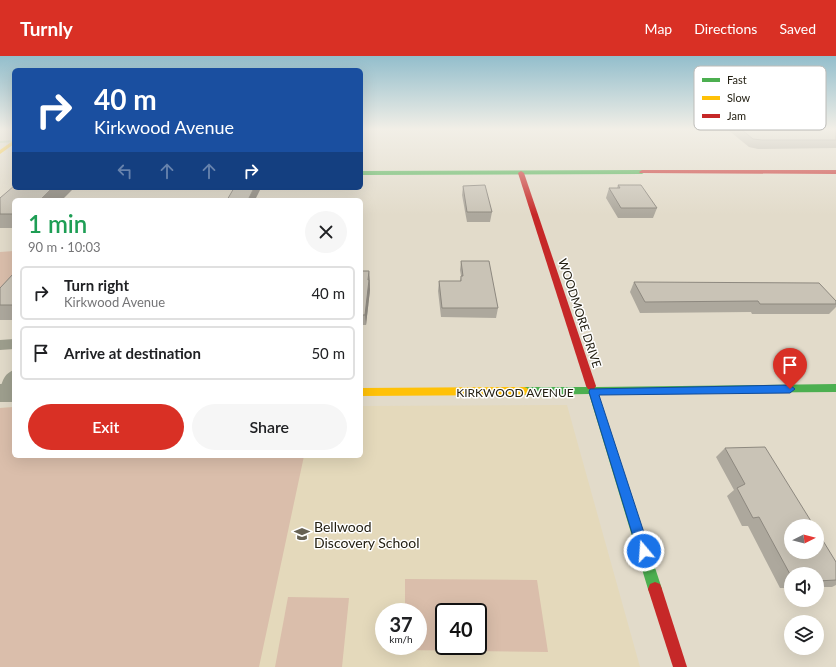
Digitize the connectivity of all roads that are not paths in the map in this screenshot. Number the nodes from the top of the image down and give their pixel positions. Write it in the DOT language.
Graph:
graph roads {
  1 [pos="836,172"];
  2 [pos="363,173"];
  3 [pos="521,173"];
  4 [pos="0,344"];
  5 [pos="12,344"];
  6 [pos="836,388"];
  7 [pos="363,392"];
  8 [pos="593,392"];
  9 [pos="680,667"];
  1 -- 3 [label="street"];
  2 -- 3 [label="street"];
  3 -- 8 [label="street, WOODMORE DRIVE"];
  4 -- 5 [label="lane"];
  6 -- 8 [label="street, KIRKWOOD AVENUE"];
  7 -- 8 [label="street, KIRKWOOD AVENUE"];
  8 -- 9 [label="street, WOODMORE DRIVE"];
}
